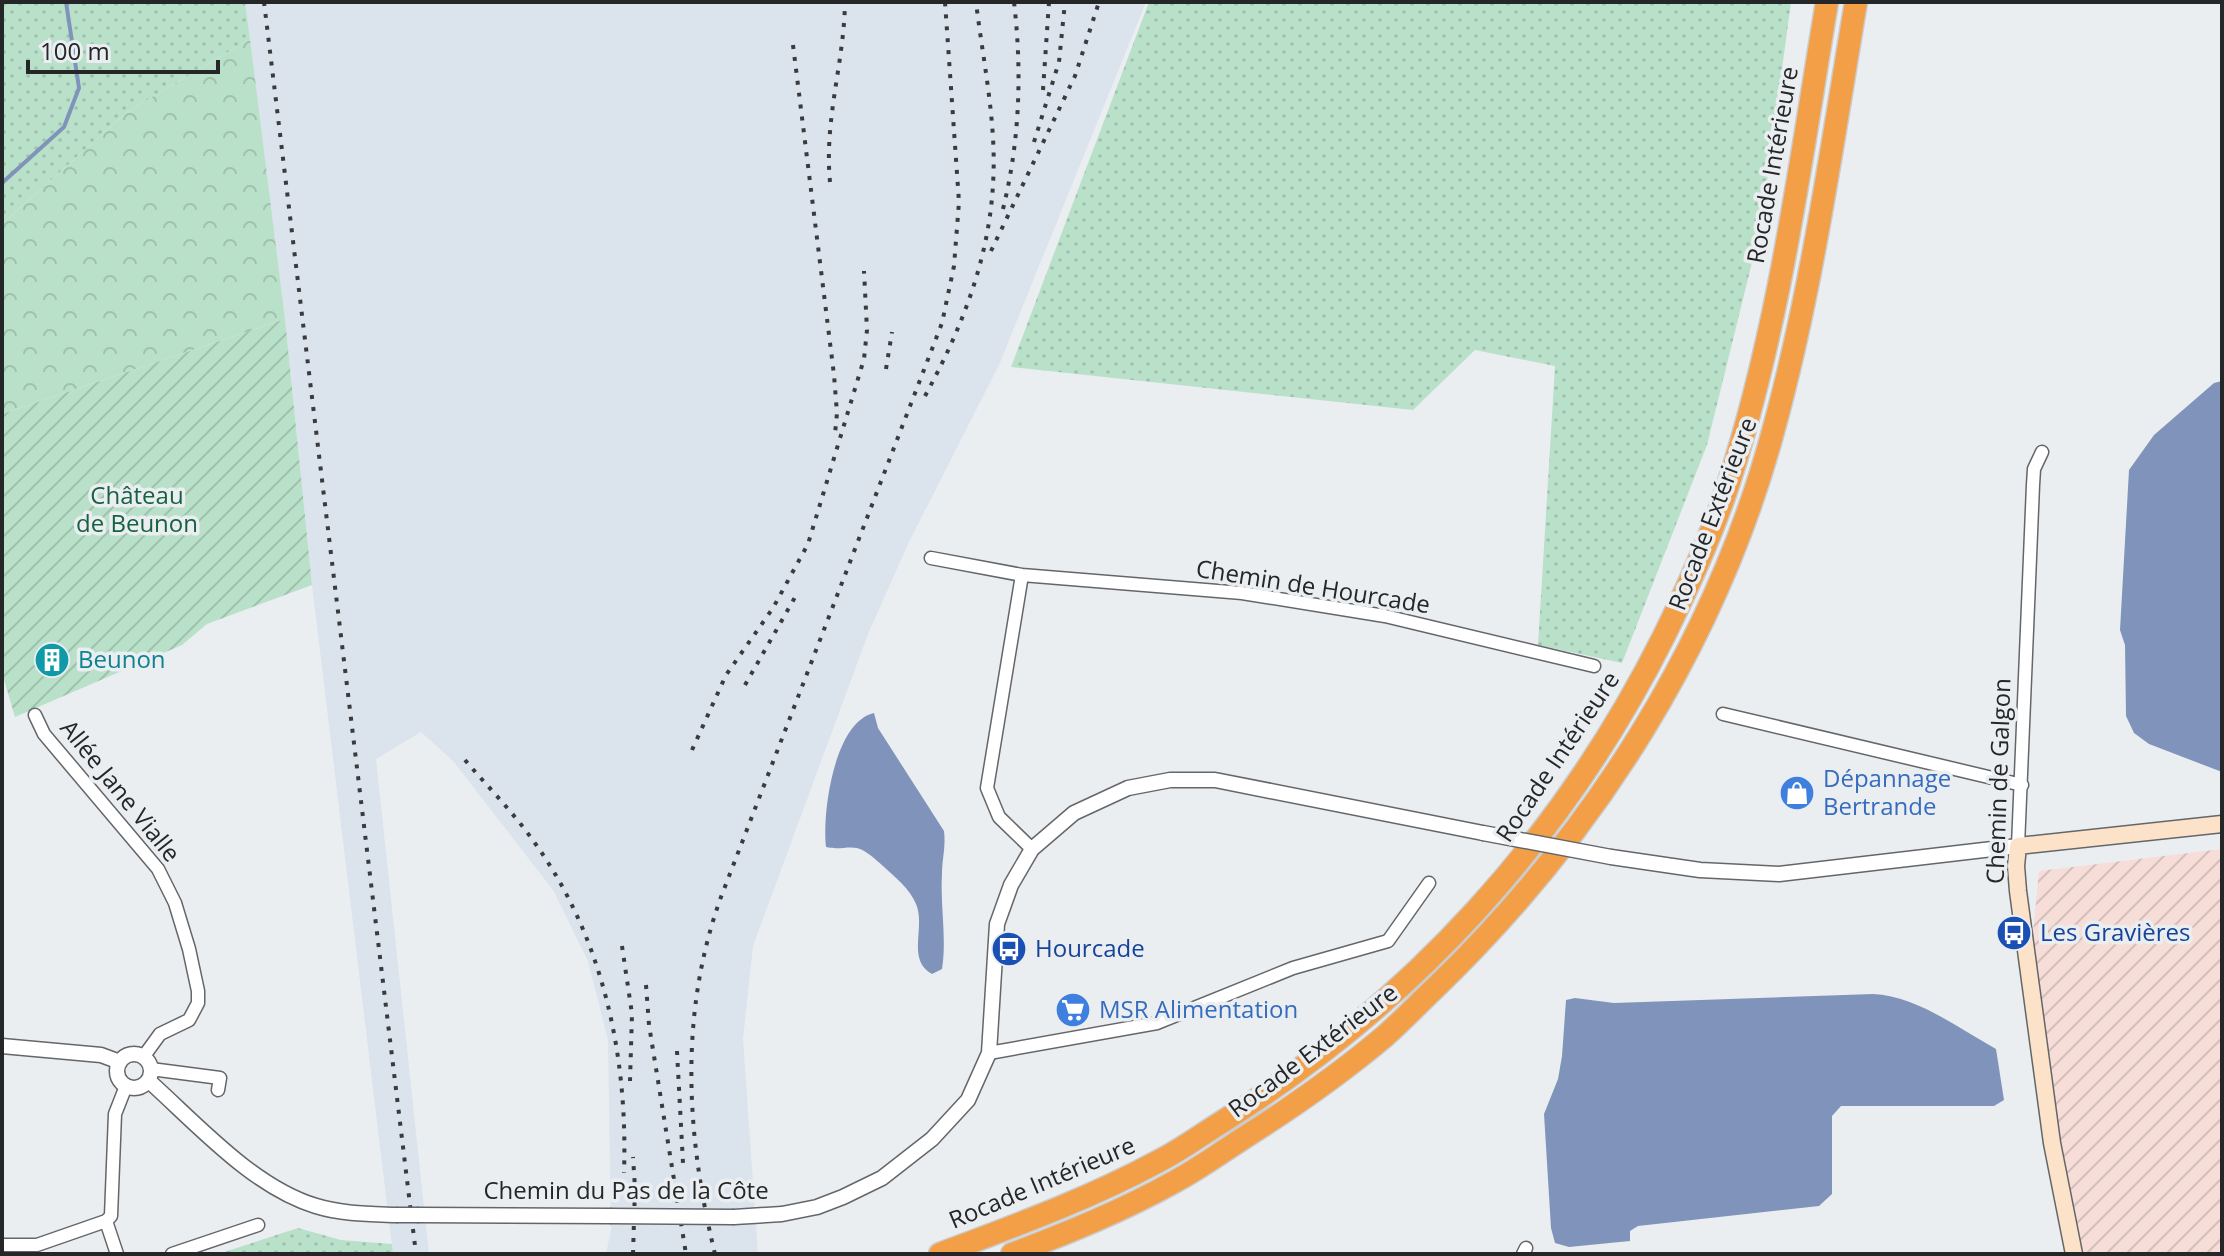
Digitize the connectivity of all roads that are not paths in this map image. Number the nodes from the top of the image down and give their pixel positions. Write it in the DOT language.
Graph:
graph roads {
  1 [pos="1827,2"];
  2 [pos="1856,2"];
  3 [pos="2042,452"];
  4 [pos="931,558"];
  5 [pos="1022,575"];
  6 [pos="1594,666"];
  7 [pos="1723,714"];
  8 [pos="35,715"];
  9 [pos="2022,785"];
  10 [pos="2222,824"];
  11 [pos="2018,846"];
  12 [pos="1032,849"];
  13 [pos="1429,883"];
  14 [pos="2,1046"];
  15 [pos="989,1053"];
  16 [pos="120,1062"];
  17 [pos="148,1069"];
  18 [pos="126,1086"];
  19 [pos="218,1090"];
  20 [pos="106,1221"];
  21 [pos="258,1225"];
  22 [pos="2,1245"];
  23 [pos="117,1254"];
  24 [pos="172,1254"];
  25 [pos="940,1254"];
  26 [pos="1012,1254"];
  27 [pos="2074,1254"];
  1 -- 25 [label="highway, Rocade Intérieure"];
  2 -- 26 [label="highway, Rocade Extérieure"];
  3 -- 9 [label="street, Chemin de Galgon"];
  4 -- 5 [label="street, Chemin de Hourcade"];
  5 -- 6 [label="street, Chemin de Hourcade"];
  5 -- 12 [label="street"];
  7 -- 9 [label="street"];
  8 -- 17 [label="street, Allée Jane Vialle"];
  9 -- 11 [label="street, Chemin de Galgon"];
  10 -- 11 [label="main road, Chemin du Pas de la Côte"];
  11 -- 12 [label="street, Chemin du Pas de la Côte, bridge"];
  11 -- 27 [label="main road, Chemin de Galgon"];
  12 -- 15 [label="street, Chemin du Pas de la Côte"];
  13 -- 15 [label="street"];
  14 -- 16 [label="street"];
  15 -- 17 [label="street, Chemin du Pas de la Côte, bridge"];
  16 -- 17 [label="street"];
  16 -- 18 [label="street"];
  17 -- 18 [label="street"];
  17 -- 19 [label="street"];
  18 -- 20 [label="street"];
  20 -- 22 [label="street"];
  20 -- 23 [label="street"];
  21 -- 24 [label="street"];
}
